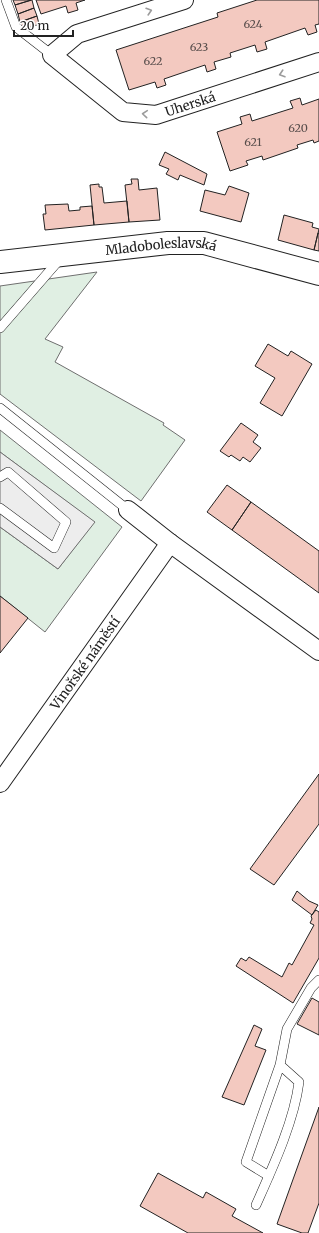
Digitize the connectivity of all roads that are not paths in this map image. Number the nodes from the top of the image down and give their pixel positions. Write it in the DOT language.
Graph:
graph roads {
  1 [pos="6,0"];
  2 [pos="184,0"];
  3 [pos="52,55"];
  4 [pos="319,62"];
  5 [pos="63,255"];
  6 [pos="0,262"];
  7 [pos="319,274"];
  8 [pos="0,328"];
  9 [pos="0,408"];
  10 [pos="0,477"];
  11 [pos="0,508"];
  12 [pos="128,510"];
  13 [pos="170,543"];
  14 [pos="319,651"];
  15 [pos="0,784"];
  16 [pos="319,980"];
  17 [pos="280,1066"];
  18 [pos="269,1176"];
  19 [pos="256,1205"];
  1 -- 3 [label="lane"];
  3 -- 2 [label="street, one-way"];
  4 -- 3 [label="street, Uherská, one-way"];
  5 -- 6 [label="main road, Mladoboleslavská"];
  5 -- 7 [label="main road, Mladoboleslavská"];
  5 -- 8 [label="lane"];
  9 -- 12 [label="lane"];
  10 -- 11 [label="lane"];
  12 -- 13 [label="street"];
  13 -- 14 [label="street"];
  13 -- 15 [label="street, Vinořské náměstí"];
  16 -- 17 [label="lane"];
  17 -- 18 [label="lane"];
  17 -- 18 [label="lane"];
  18 -- 19 [label="lane"];
}
